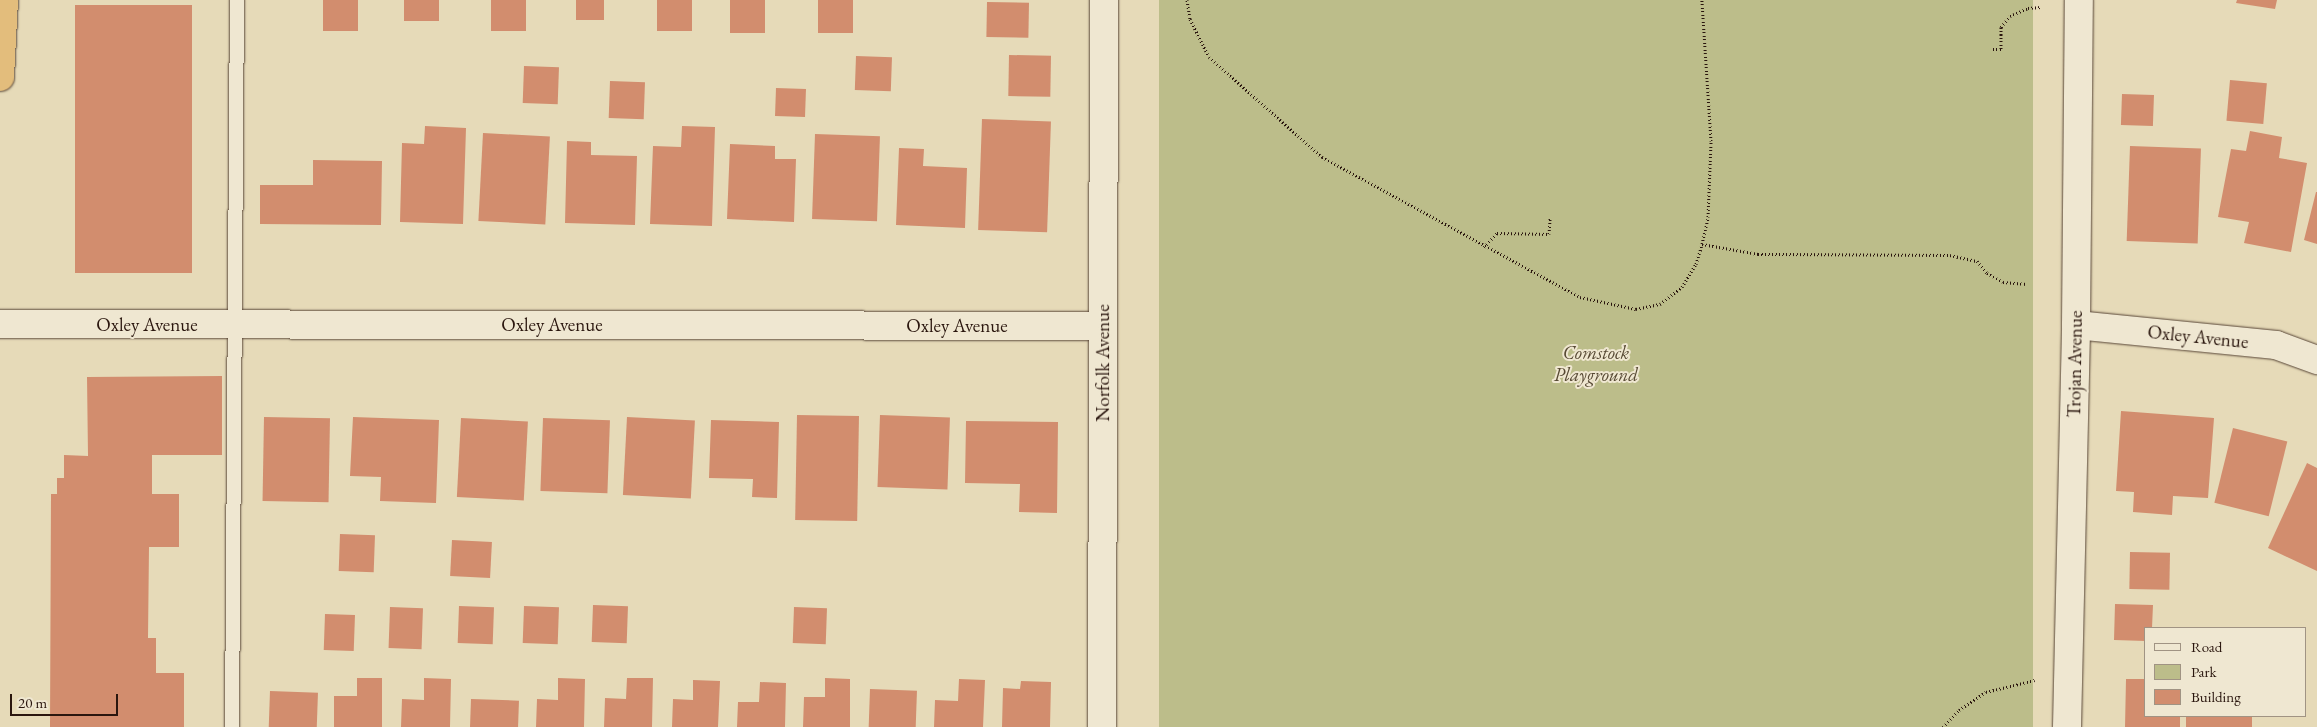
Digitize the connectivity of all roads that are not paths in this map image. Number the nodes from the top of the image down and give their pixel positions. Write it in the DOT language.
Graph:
graph roads {
  1 [pos="4,0"];
  2 [pos="237,0"];
  3 [pos="1104,0"];
  4 [pos="2079,0"];
  5 [pos="0,77"];
  6 [pos="0,324"];
  7 [pos="234,325"];
  8 [pos="2076,325"];
  9 [pos="1103,326"];
  10 [pos="2317,360"];
  11 [pos="232,727"];
  12 [pos="1102,727"];
  13 [pos="2067,727"];
  1 -- 5 [label="highway"];
  2 -- 7 [label="lane"];
  3 -- 9 [label="street, Norfolk Avenue"];
  4 -- 8 [label="street, Trojan Avenue"];
  6 -- 7 [label="street, Oxley Avenue"];
  7 -- 9 [label="street, Oxley Avenue"];
  7 -- 11 [label="lane"];
  8 -- 10 [label="street, Oxley Avenue"];
  8 -- 13 [label="street, Trojan Avenue"];
  9 -- 12 [label="street, Norfolk Avenue"];
}
